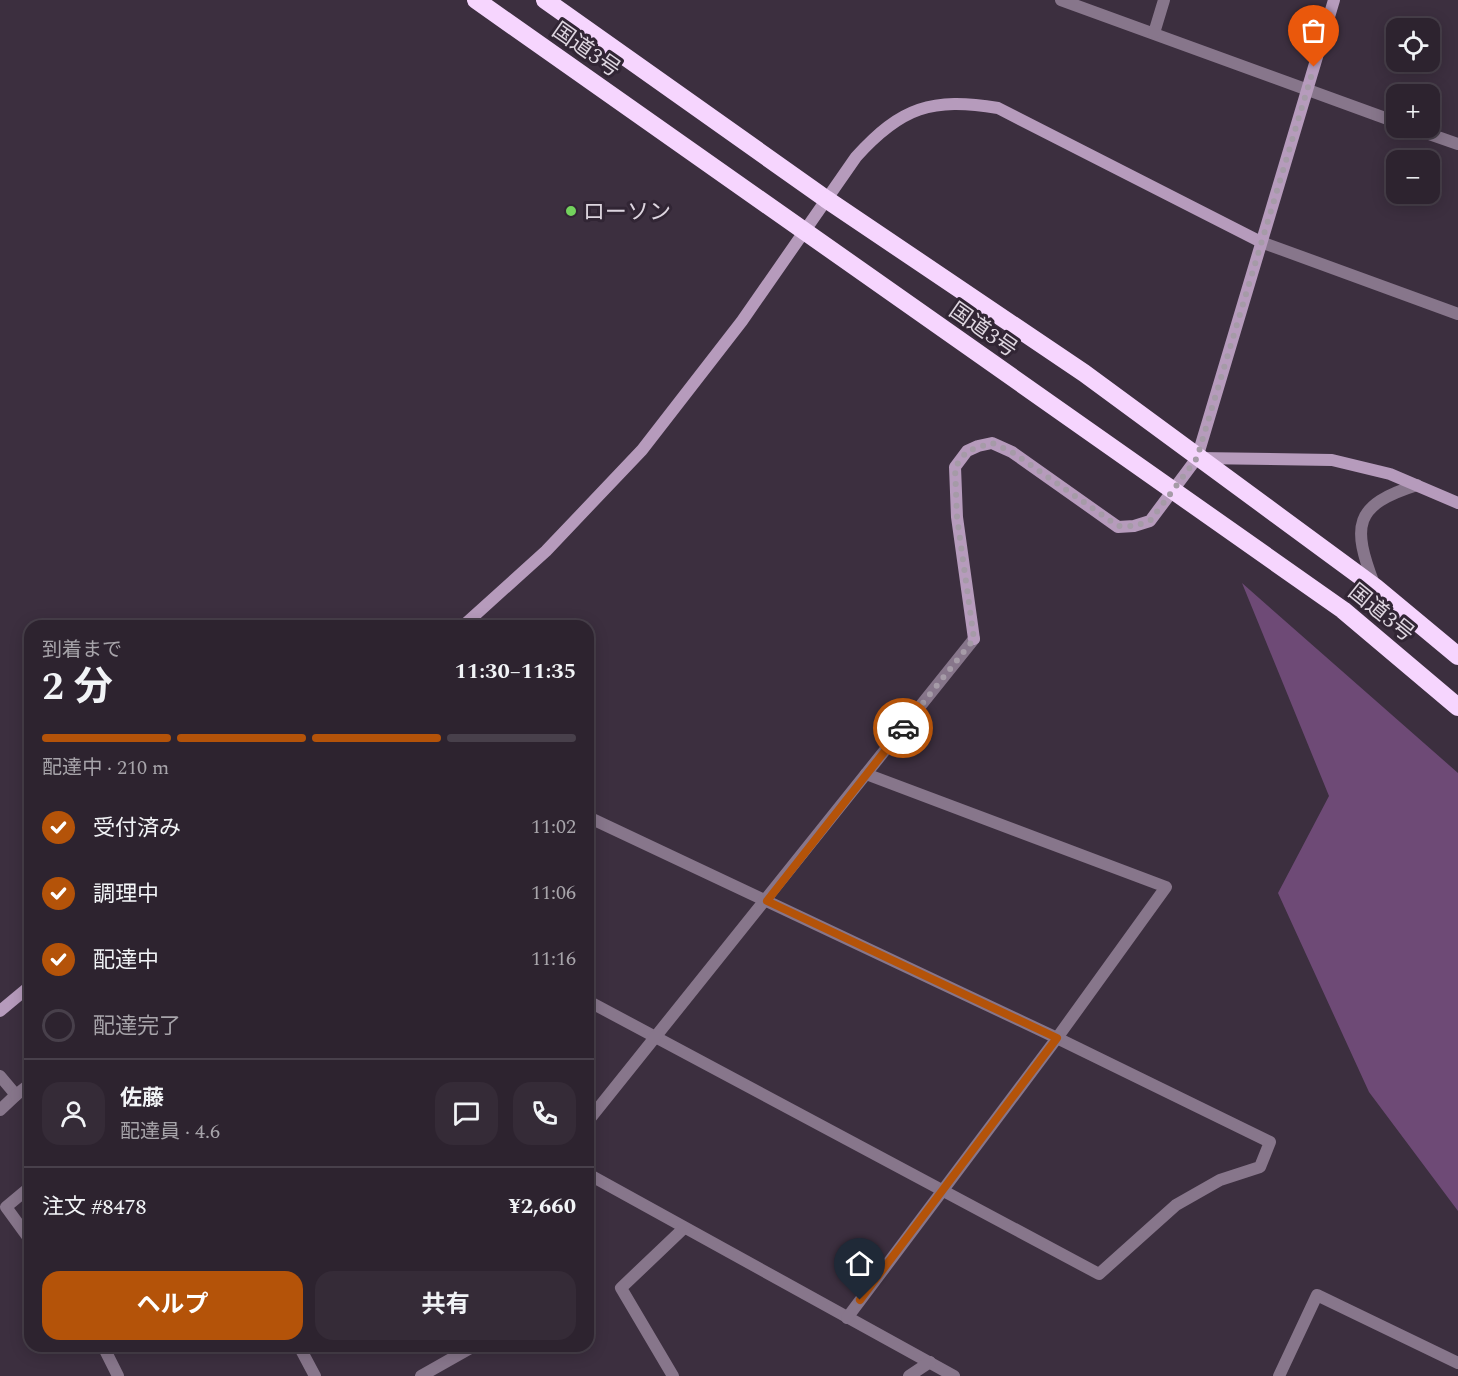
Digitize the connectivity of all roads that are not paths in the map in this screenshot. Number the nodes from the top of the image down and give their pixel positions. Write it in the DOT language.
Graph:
graph roads {
  1 [pos="476,0"];
  2 [pos="544,0"];
  3 [pos="1061,0"];
  4 [pos="1164,0"];
  5 [pos="1334,0"];
  6 [pos="1154,33"];
  7 [pos="1308,90"];
  8 [pos="1386,118"];
  9 [pos="1440,138"];
  10 [pos="1458,144"];
  11 [pos="826,199"];
  12 [pos="805,229"];
  13 [pos="1261,242"];
  14 [pos="1458,314"];
  15 [pos="1197,458"];
  16 [pos="1417,485"];
  17 [pos="1174,490"];
  18 [pos="1458,503"];
  19 [pos="1375,587"];
  20 [pos="470,620"];
  21 [pos="1458,656"];
  22 [pos="1458,707"];
  23 [pos="866,774"];
  24 [pos="594,820"];
  25 [pos="767,901"];
  26 [pos="24,991"];
  27 [pos="594,1004"];
  28 [pos="0,1011"];
  29 [pos="655,1037"];
  30 [pos="1057,1038"];
  31 [pos="0,1076"];
  32 [pos="24,1089"];
  33 [pos="16,1095"];
  34 [pos="0,1110"];
  35 [pos="594,1114"];
  36 [pos="594,1177"];
  37 [pos="942,1191"];
  38 [pos="24,1192"];
  39 [pos="684,1228"];
  40 [pos="24,1232"];
  41 [pos="847,1318"];
  42 [pos="106,1352"];
  43 [pos="302,1352"];
  44 [pos="464,1352"];
  45 [pos="930,1362"];
  46 [pos="1458,1363"];
  47 [pos="118,1376"];
  48 [pos="315,1376"];
  49 [pos="422,1376"];
  50 [pos="673,1376"];
  51 [pos="909,1376"];
  52 [pos="954,1376"];
  53 [pos="1279,1376"];
  1 -- 12 [label="highway, 国道3号"];
  2 -- 11 [label="highway, 国道3号"];
  3 -- 6 [label="street"];
  4 -- 6 [label="street"];
  5 -- 7 [label="street"];
  6 -- 7 [label="street"];
  7 -- 8 [label="street"];
  7 -- 13 [label="street"];
  9 -- 10 [label="street"];
  11 -- 12 [label="street"];
  11 -- 13 [label="street"];
  11 -- 15 [label="highway, 国道3号"];
  12 -- 17 [label="highway, 国道3号"];
  12 -- 20 [label="street"];
  13 -- 14 [label="street"];
  13 -- 15 [label="street"];
  15 -- 16 [label="street"];
  15 -- 17 [label="street"];
  15 -- 19 [label="highway, 国道3号"];
  16 -- 18 [label="street"];
  16 -- 19 [label="street"];
  17 -- 22 [label="highway, 国道3号"];
  17 -- 23 [label="street"];
  19 -- 21 [label="highway, 国道3号"];
  23 -- 25 [label="street"];
  23 -- 30 [label="street"];
  24 -- 25 [label="street"];
  25 -- 29 [label="street"];
  25 -- 30 [label="street"];
  26 -- 28 [label="street"];
  27 -- 29 [label="street"];
  29 -- 35 [label="street"];
  29 -- 37 [label="street"];
  30 -- 37 [label="street"];
  30 -- 37 [label="street"];
  31 -- 33 [label="street"];
  32 -- 33 [label="street"];
  33 -- 34 [label="street"];
  36 -- 39 [label="street"];
  37 -- 41 [label="street"];
  38 -- 40 [label="street"];
  39 -- 41 [label="street"];
  39 -- 50 [label="street"];
  41 -- 45 [label="street"];
  42 -- 47 [label="street"];
  43 -- 48 [label="street"];
  44 -- 49 [label="street"];
  45 -- 51 [label="street"];
  45 -- 52 [label="street"];
  46 -- 53 [label="street"];
}
